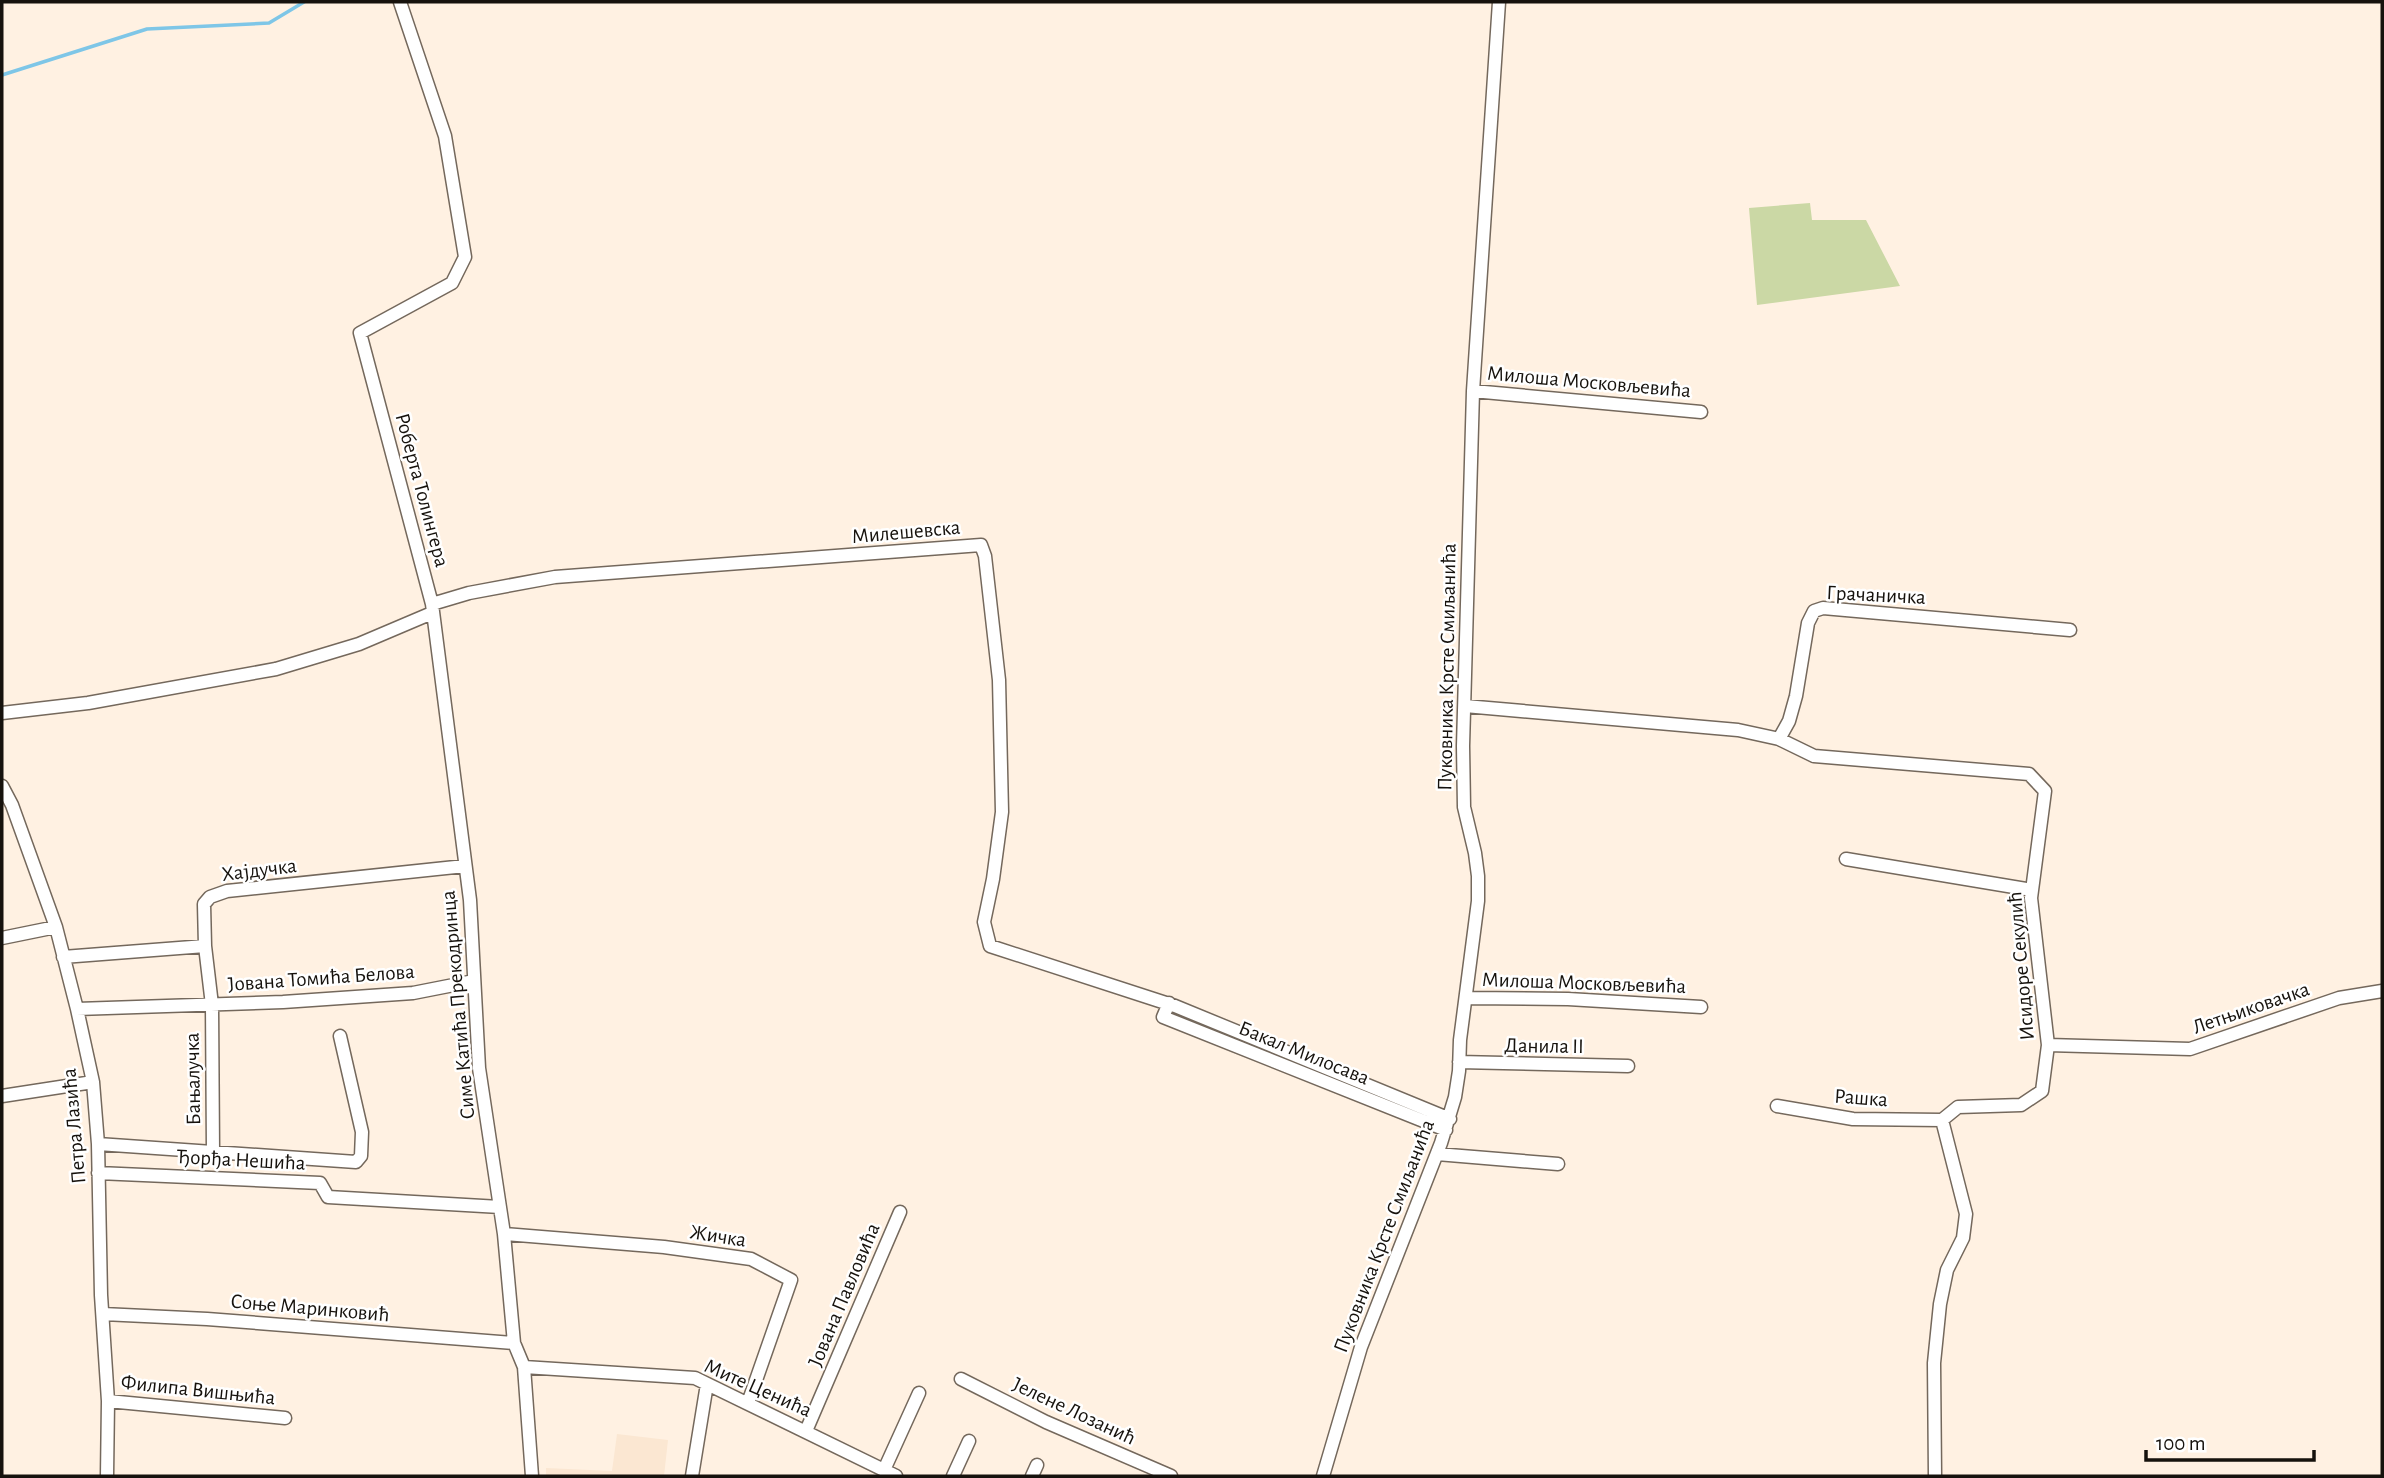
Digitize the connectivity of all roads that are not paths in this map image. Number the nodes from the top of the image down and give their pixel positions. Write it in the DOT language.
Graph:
graph roads {
  1 [pos="400,2"];
  2 [pos="1499,2"];
  3 [pos="1472,391"];
  4 [pos="1701,412"];
  5 [pos="432,609"];
  6 [pos="2070,630"];
  7 [pos="1465,706"];
  8 [pos="2,713"];
  9 [pos="1779,739"];
  10 [pos="2,786"];
  11 [pos="1846,859"];
  12 [pos="466,866"];
  13 [pos="2032,890"];
  14 [pos="56,927"];
  15 [pos="2,938"];
  16 [pos="205,946"];
  17 [pos="990,946"];
  18 [pos="63,957"];
  19 [pos="474,981"];
  20 [pos="2382,991"];
  21 [pos="1466,998"];
  22 [pos="212,1004"];
  23 [pos="1702,1007"];
  24 [pos="78,1009"];
  25 [pos="340,1036"];
  26 [pos="2048,1045"];
  27 [pos="1459,1062"];
  28 [pos="1628,1066"];
  29 [pos="93,1082"];
  30 [pos="2,1097"];
  31 [pos="1777,1106"];
  32 [pos="1942,1120"];
  33 [pos="1448,1124"];
  34 [pos="99,1144"];
  35 [pos="214,1152"];
  36 [pos="1437,1154"];
  37 [pos="1559,1164"];
  38 [pos="98,1173"];
  39 [pos="500,1207"];
  40 [pos="900,1212"];
  41 [pos="504,1234"];
  42 [pos="103,1314"];
  43 [pos="514,1343"];
  44 [pos="524,1367"];
  45 [pos="961,1378"];
  46 [pos="706,1384"];
  47 [pos="919,1393"];
  48 [pos="108,1401"];
  49 [pos="748,1403"];
  50 [pos="285,1418"];
  51 [pos="806,1431"];
  52 [pos="969,1441"];
  53 [pos="890,1473"];
  54 [pos="107,1476"];
  55 [pos="533,1476"];
  56 [pos="692,1476"];
  57 [pos="953,1476"];
  58 [pos="1171,1476"];
  59 [pos="1323,1476"];
  60 [pos="1935,1476"];
  1 -- 5 [label="street, Роберта Толингера"];
  2 -- 3 [label="street, Пуковника Крсте Смиљанића"];
  3 -- 4 [label="street, Милоша Московљевића"];
  3 -- 7 [label="street, Пуковника Крсте Смиљанића"];
  5 -- 8 [label="street"];
  5 -- 12 [label="street, Симе Катића Прекодринца"];
  5 -- 17 [label="street, Милешевска"];
  6 -- 9 [label="street, Грачаничка"];
  7 -- 9 [label="street, Исидоре Секулић"];
  7 -- 21 [label="street, Пуковника Крсте Смиљанића"];
  9 -- 13 [label="street, Исидоре Секулић"];
  10 -- 14 [label="street, Петра Лазића"];
  11 -- 13 [label="street"];
  12 -- 16 [label="street, Хајдучка"];
  12 -- 19 [label="street, Симе Катића Прекодринца"];
  13 -- 26 [label="street, Исидоре Секулић"];
  14 -- 15 [label="street"];
  14 -- 18 [label="street, Петра Лазића"];
  16 -- 18 [label="street"];
  16 -- 22 [label="street, Бањалучка"];
  17 -- 33 [label="street, Бакал Милосава"];
  18 -- 24 [label="street, Петра Лазића"];
  19 -- 22 [label="street, Јована Томића Белова"];
  19 -- 39 [label="street, Симе Катића Прекодринца"];
  20 -- 26 [label="street, Летњиковачка"];
  21 -- 23 [label="street, Милоша Московљевића"];
  21 -- 27 [label="street, Пуковника Крсте Смиљанића"];
  22 -- 24 [label="street, Јована Томића Белова"];
  22 -- 35 [label="street, Бањалучка"];
  24 -- 29 [label="street, Петра Лазића"];
  25 -- 35 [label="street"];
  26 -- 32 [label="street, Исидоре Секулић"];
  27 -- 28 [label="street, Данила II"];
  27 -- 33 [label="street, Пуковника Крсте Смиљанића"];
  29 -- 30 [label="street"];
  29 -- 34 [label="street, Петра Лазића"];
  31 -- 32 [label="street, Рашка"];
  32 -- 60 [label="street"];
  33 -- 36 [label="street, Пуковника Крсте Смиљанића"];
  34 -- 35 [label="street"];
  34 -- 38 [label="street, Петра Лазића"];
  36 -- 37 [label="street"];
  36 -- 59 [label="street, Пуковника Крсте Смиљанића"];
  38 -- 39 [label="street, Ђорђа Нешића"];
  38 -- 42 [label="street, Петра Лазића"];
  39 -- 41 [label="street, Симе Катића Прекодринца"];
  40 -- 51 [label="street, Јована Павловића"];
  41 -- 43 [label="street, Симе Катића Прекодринца"];
  41 -- 49 [label="street, Жичка"];
  42 -- 43 [label="street, Соње Маринковић"];
  42 -- 48 [label="street, Петра Лазића"];
  43 -- 44 [label="street, Симе Катића Прекодринца"];
  44 -- 46 [label="street, Мите Ценића"];
  44 -- 55 [label="street, Симе Катића Прекодринца"];
  45 -- 58 [label="street, Јелене Лозанић"];
  46 -- 49 [label="street, Мите Ценића"];
  46 -- 56 [label="street"];
  47 -- 53 [label="street, Мите Ценића"];
  48 -- 50 [label="street, Филипа Вишњића"];
  48 -- 54 [label="street, Петра Лазића"];
  49 -- 51 [label="street, Мите Ценића"];
  51 -- 53 [label="street, Мите Ценића"];
  52 -- 57 [label="street"];
}
